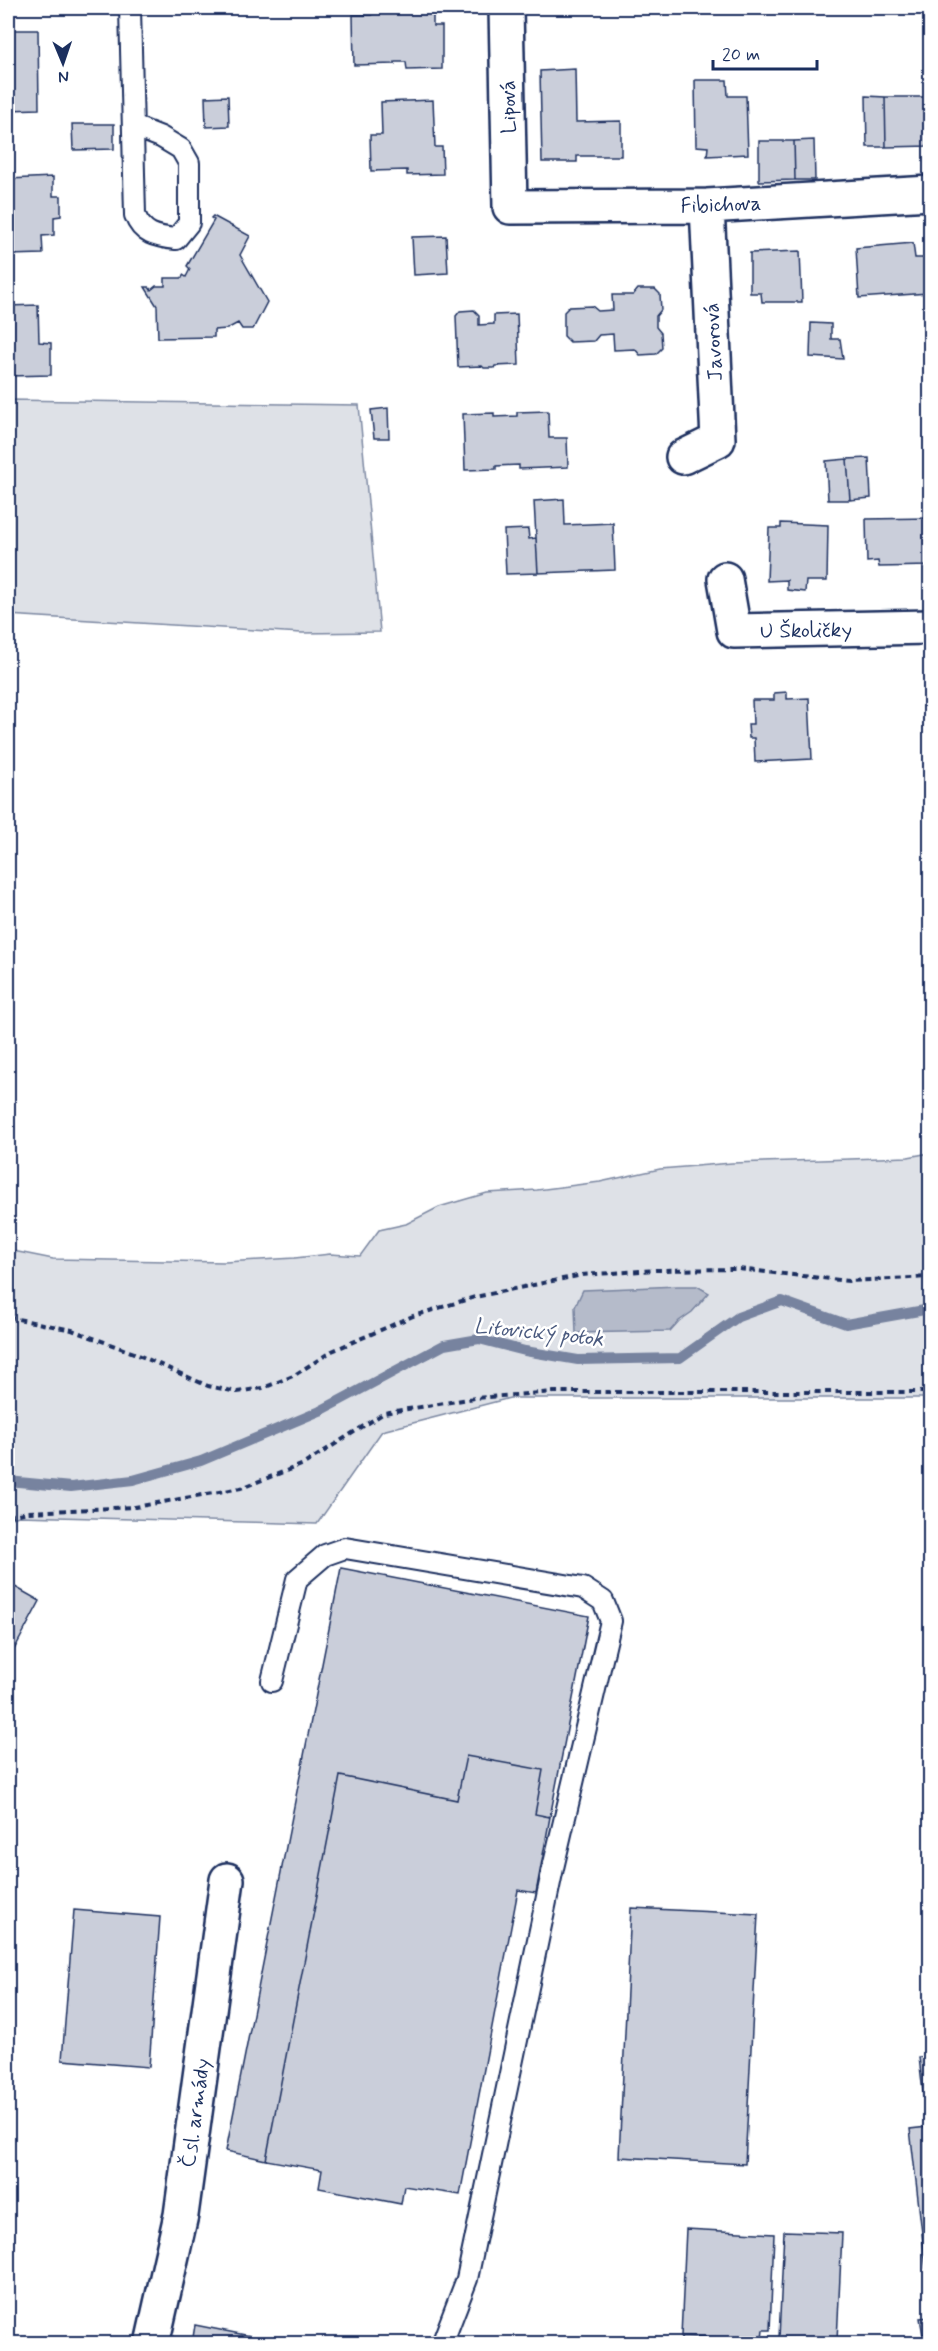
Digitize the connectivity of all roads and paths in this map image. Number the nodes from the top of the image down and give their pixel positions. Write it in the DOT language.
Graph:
graph roads {
  1 [pos="130,8"];
  2 [pos="506,8"];
  3 [pos="133,126"];
  4 [pos="930,193"];
  5 [pos="707,206"];
  6 [pos="510,207"];
  7 [pos="683,457"];
  8 [pos="725,579"];
  9 [pos="930,627"];
  10 [pos="930,1277"];
  11 [pos="8,1317"];
  12 [pos="930,1392"];
  13 [pos="8,1516"];
  14 [pos="272,1681"];
  15 [pos="227,1880"];
  16 [pos="152,2343"];
  17 [pos="442,2343"];
  1 -- 3 [label="lane"];
  2 -- 6 [label="street, Lipová"];
  3 -- 3 [label="lane"];
  4 -- 5 [label="street, Fibichova"];
  5 -- 6 [label="street, Fibichova"];
  5 -- 7 [label="street, Javorová"];
  8 -- 9 [label="street, U Školičky"];
  10 -- 11 [label="path"];
  12 -- 13 [label="path"];
  14 -- 17 [label="lane"];
  15 -- 16 [label="street, Čsl. armády"];
}
